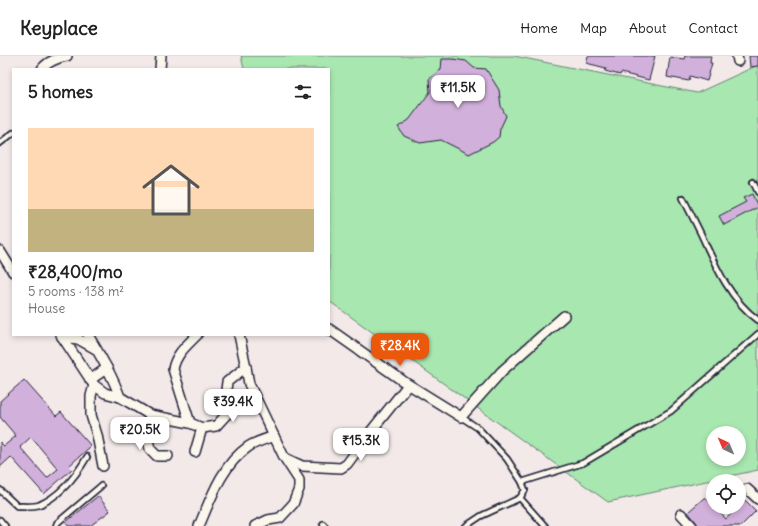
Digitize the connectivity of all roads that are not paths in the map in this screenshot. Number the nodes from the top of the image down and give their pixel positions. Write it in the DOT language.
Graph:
graph roads {
  1 [pos="67,56"];
  2 [pos="161,56"];
  3 [pos="43,68"];
  4 [pos="160,68"];
  5 [pos="12,134"];
  6 [pos="0,143"];
  7 [pos="754,182"];
  8 [pos="758,192"];
  9 [pos="683,198"];
  10 [pos="0,251"];
  11 [pos="12,270"];
  12 [pos="564,316"];
  13 [pos="758,320"];
  14 [pos="330,330"];
  15 [pos="758,334"];
  16 [pos="62,336"];
  17 [pos="89,336"];
  18 [pos="196,336"];
  19 [pos="239,336"];
  20 [pos="97,350"];
  21 [pos="246,367"];
  22 [pos="107,368"];
  23 [pos="92,382"];
  24 [pos="408,385"];
  25 [pos="120,397"];
  26 [pos="150,415"];
  27 [pos="461,417"];
  28 [pos="190,423"];
  29 [pos="202,428"];
  30 [pos="274,436"];
  31 [pos="195,452"];
  32 [pos="168,456"];
  33 [pos="87,457"];
  34 [pos="284,457"];
  35 [pos="103,466"];
  36 [pos="522,482"];
  37 [pos="101,486"];
  38 [pos="747,489"];
  39 [pos="0,490"];
  40 [pos="520,498"];
  41 [pos="758,499"];
  42 [pos="681,514"];
  43 [pos="0,520"];
  44 [pos="5,526"];
  45 [pos="56,526"];
  46 [pos="199,526"];
  47 [pos="255,526"];
  48 [pos="466,526"];
  49 [pos="546,526"];
  50 [pos="692,526"];
  1 -- 3 [label="street"];
  2 -- 4 [label="street"];
  5 -- 6 [label="lane"];
  7 -- 8 [label="lane"];
  9 -- 13 [label="lane"];
  10 -- 11 [label="street"];
  12 -- 27 [label="street"];
  14 -- 24 [label="street"];
  15 -- 36 [label="lane"];
  16 -- 20 [label="street"];
  16 -- 23 [label="street"];
  17 -- 20 [label="street"];
  18 -- 28 [label="street"];
  19 -- 21 [label="street"];
  20 -- 22 [label="street"];
  21 -- 29 [label="street"];
  21 -- 30 [label="street"];
  22 -- 23 [label="street"];
  22 -- 25 [label="street"];
  23 -- 25 [label="street"];
  23 -- 35 [label="street"];
  24 -- 27 [label="street"];
  24 -- 34 [label="street"];
  25 -- 26 [label="street"];
  26 -- 28 [label="street"];
  26 -- 32 [label="street"];
  27 -- 36 [label="lane"];
  28 -- 29 [label="street"];
  29 -- 31 [label="street"];
  30 -- 34 [label="street"];
  30 -- 46 [label="street"];
  33 -- 39 [label="lane"];
  34 -- 47 [label="street"];
  36 -- 40 [label="lane"];
  37 -- 45 [label="lane"];
  38 -- 41 [label="street"];
  40 -- 48 [label="lane"];
  40 -- 49 [label="lane"];
  42 -- 50 [label="street"];
  43 -- 44 [label="lane"];
}
